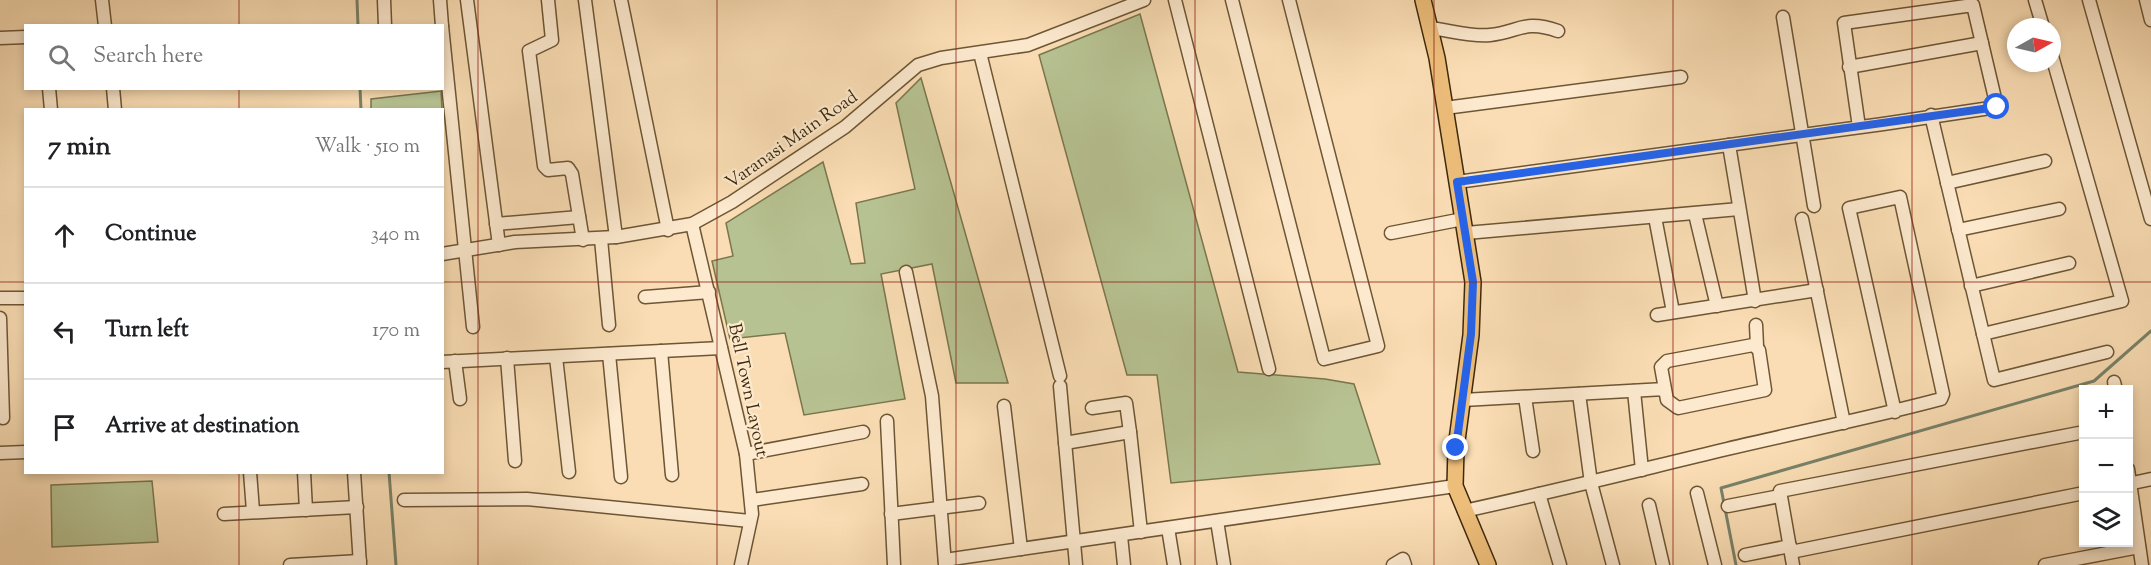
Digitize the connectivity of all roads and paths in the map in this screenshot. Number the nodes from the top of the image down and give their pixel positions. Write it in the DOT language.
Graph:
graph roads {
  1 [pos="102,0"];
  2 [pos="384,0"];
  3 [pos="440,0"];
  4 [pos="467,0"];
  5 [pos="548,0"];
  6 [pos="585,0"];
  7 [pos="621,0"];
  8 [pos="1144,0"];
  9 [pos="1175,0"];
  10 [pos="1232,0"];
  11 [pos="1288,0"];
  12 [pos="1423,0"];
  13 [pos="2035,0"];
  14 [pos="2089,0"];
  15 [pos="2146,0"];
  16 [pos="1783,17"];
  17 [pos="2040,18"];
  18 [pos="2151,20"];
  19 [pos="105,24"];
  20 [pos="385,24"];
  21 [pos="442,24"];
  22 [pos="1430,28"];
  23 [pos="1558,31"];
  24 [pos="24,37"];
  25 [pos="0,38"];
  26 [pos="1982,43"];
  27 [pos="444,46"];
  28 [pos="980,53"];
  29 [pos="1849,67"];
  30 [pos="2057,72"];
  31 [pos="1681,77"];
  32 [pos="49,90"];
  33 [pos="112,90"];
  34 [pos="51,108"];
  35 [pos="115,108"];
  36 [pos="1445,108"];
  37 [pos="1931,115"];
  38 [pos="1859,127"];
  39 [pos="1801,135"];
  40 [pos="1729,145"];
  41 [pos="2045,161"];
  42 [pos="1457,182"];
  43 [pos="1947,183"];
  44 [pos="1814,206"];
  45 [pos="1739,209"];
  46 [pos="2059,209"];
  47 [pos="1695,214"];
  48 [pos="579,217"];
  49 [pos="1655,217"];
  50 [pos="1803,219"];
  51 [pos="2151,219"];
  52 [pos="496,224"];
  53 [pos="692,225"];
  54 [pos="1465,226"];
  55 [pos="668,230"];
  56 [pos="1958,230"];
  57 [pos="1391,233"];
  58 [pos="616,237"];
  59 [pos="601,239"];
  60 [pos="583,240"];
  61 [pos="499,245"];
  62 [pos="464,251"];
  63 [pos="444,254"];
  64 [pos="2069,263"];
  65 [pos="906,272"];
  66 [pos="1971,286"];
  67 [pos="1817,290"];
  68 [pos="709,292"];
  69 [pos="645,297"];
  70 [pos="0,298"];
  71 [pos="24,298"];
  72 [pos="1755,301"];
  73 [pos="1717,306"];
  74 [pos="1673,312"];
  75 [pos="1657,315"];
  76 [pos="0,318"];
  77 [pos="609,325"];
  78 [pos="1756,325"];
  79 [pos="473,327"];
  80 [pos="1983,334"];
  81 [pos="1757,346"];
  82 [pos="721,348"];
  83 [pos="661,351"];
  84 [pos="2107,352"];
  85 [pos="609,354"];
  86 [pos="556,357"];
  87 [pos="507,358"];
  88 [pos="449,362"];
  89 [pos="1269,369"];
  90 [pos="1665,389"];
  91 [pos="1634,391"];
  92 [pos="1579,394"];
  93 [pos="1525,397"];
  94 [pos="460,399"];
  95 [pos="1463,400"];
  96 [pos="1004,406"];
  97 [pos="1092,408"];
  98 [pos="1895,412"];
  99 [pos="3,418"];
  100 [pos="887,421"];
  101 [pos="1844,423"];
  102 [pos="863,432"];
  103 [pos="1130,432"];
  104 [pos="2079,433"];
  105 [pos="1065,443"];
  106 [pos="1533,451"];
  107 [pos="24,452"];
  108 [pos="0,453"];
  109 [pos="746,454"];
  110 [pos="515,461"];
  111 [pos="1642,470"];
  112 [pos="569,472"];
  113 [pos="250,474"];
  114 [pos="303,474"];
  115 [pos="354,474"];
  116 [pos="672,475"];
  117 [pos="621,477"];
  118 [pos="2151,479"];
  119 [pos="1591,483"];
  120 [pos="2133,483"];
  121 [pos="862,484"];
  122 [pos="1455,486"];
  123 [pos="1697,493"];
  124 [pos="2131,493"];
  125 [pos="1539,494"];
  126 [pos="2079,494"];
  127 [pos="1780,496"];
  128 [pos="404,500"];
  129 [pos="752,500"];
  130 [pos="979,502"];
  131 [pos="1649,505"];
  132 [pos="1728,506"];
  133 [pos="357,507"];
  134 [pos="939,507"];
  135 [pos="306,510"];
  136 [pos="253,511"];
  137 [pos="1464,511"];
  138 [pos="224,514"];
  139 [pos="891,514"];
  140 [pos="750,521"];
  141 [pos="1216,521"];
  142 [pos="1168,528"];
  143 [pos="1141,532"];
  144 [pos="1121,536"];
  145 [pos="2151,538"];
  146 [pos="2138,542"];
  147 [pos="1075,543"];
  148 [pos="1021,549"];
  149 [pos="1790,549"];
  150 [pos="1745,555"];
  151 [pos="2103,560"];
  152 [pos="360,563"];
  153 [pos="945,563"];
  154 [pos="2053,564"];
  155 [pos="290,565"];
  156 [pos="741,565"];
  157 [pos="894,565"];
  158 [pos="1076,565"];
  159 [pos="1124,565"];
  160 [pos="1174,565"];
  161 [pos="1224,565"];
  162 [pos="1393,565"];
  163 [pos="1405,565"];
  164 [pos="1488,565"];
  165 [pos="1560,565"];
  166 [pos="1613,565"];
  167 [pos="1664,565"];
  168 [pos="1715,565"];
  169 [pos="1793,565"];
  170 [pos="2142,565"];
  1 -- 19 [label="street"];
  2 -- 20 [label="street"];
  3 -- 21 [label="street"];
  4 -- 52 [label="street"];
  5 -- 48 [label="street"];
  6 -- 58 [label="street"];
  7 -- 55 [label="street"];
  8 -- 28 [label="street, Varanasi Main Road"];
  9 -- 89 [label="street"];
  10 -- 11 [label="street"];
  12 -- 22 [label="main road"];
  13 -- 17 [label="street"];
  14 -- 51 [label="street"];
  15 -- 18 [label="street"];
  16 -- 39 [label="street"];
  22 -- 23 [label="street"];
  22 -- 36 [label="main road"];
  24 -- 25 [label="street"];
  26 -- 29 [label="street"];
  26 -- 29 [label="street"];
  26 -- 37 [label="street"];
  27 -- 62 [label="street"];
  28 -- 53 [label="street, Varanasi Main Road"];
  28 -- 105 [label="street"];
  29 -- 38 [label="street"];
  30 -- 80 [label="street"];
  31 -- 36 [label="street"];
  32 -- 34 [label="street"];
  33 -- 35 [label="street"];
  36 -- 42 [label="main road"];
  37 -- 38 [label="street"];
  37 -- 43 [label="street"];
  38 -- 39 [label="street"];
  39 -- 40 [label="street"];
  39 -- 44 [label="street"];
  40 -- 42 [label="street"];
  40 -- 45 [label="street"];
  41 -- 43 [label="street"];
  42 -- 54 [label="main road"];
  43 -- 56 [label="street"];
  45 -- 47 [label="street"];
  45 -- 72 [label="street"];
  46 -- 56 [label="street"];
  47 -- 49 [label="street"];
  47 -- 73 [label="street"];
  48 -- 52 [label="street"];
  48 -- 60 [label="street"];
  49 -- 54 [label="street"];
  49 -- 74 [label="street"];
  50 -- 67 [label="street"];
  52 -- 61 [label="street"];
  53 -- 55 [label="street, Varanasi Main Road"];
  53 -- 68 [label="street, Bell Town Layout"];
  54 -- 57 [label="street"];
  54 -- 95 [label="main road"];
  55 -- 58 [label="street, Varanasi Main Road"];
  56 -- 66 [label="street"];
  58 -- 59 [label="street, Varanasi Main Road"];
  59 -- 60 [label="street, Varanasi Main Road"];
  59 -- 77 [label="street"];
  60 -- 61 [label="street, Varanasi Main Road"];
  61 -- 62 [label="street, Varanasi Main Road"];
  62 -- 63 [label="street, Varanasi Main Road"];
  62 -- 79 [label="street"];
  64 -- 66 [label="street"];
  65 -- 134 [label="street"];
  66 -- 80 [label="street"];
  67 -- 72 [label="street"];
  67 -- 101 [label="street"];
  68 -- 69 [label="street"];
  68 -- 82 [label="street, Bell Town Layout"];
  70 -- 71 [label="street"];
  72 -- 73 [label="street"];
  73 -- 74 [label="street"];
  74 -- 75 [label="street"];
  76 -- 99 [label="street"];
  78 -- 81 [label="street"];
  80 -- 84 [label="street"];
  81 -- 90 [label="street"];
  81 -- 90 [label="street"];
  82 -- 83 [label="street"];
  82 -- 109 [label="street, Bell Town Layout"];
  83 -- 85 [label="street"];
  83 -- 116 [label="street"];
  85 -- 86 [label="street"];
  85 -- 117 [label="street"];
  86 -- 87 [label="street"];
  86 -- 112 [label="street"];
  87 -- 88 [label="street"];
  87 -- 110 [label="street"];
  88 -- 94 [label="street"];
  90 -- 91 [label="street"];
  91 -- 92 [label="street"];
  91 -- 111 [label="street"];
  92 -- 93 [label="street"];
  92 -- 119 [label="street"];
  93 -- 95 [label="street"];
  93 -- 106 [label="street"];
  95 -- 122 [label="main road"];
  96 -- 148 [label="street"];
  97 -- 103 [label="street"];
  98 -- 98 [label="street"];
  98 -- 101 [label="street"];
  100 -- 139 [label="street"];
  101 -- 111 [label="street"];
  102 -- 109 [label="street"];
  103 -- 105 [label="street"];
  103 -- 143 [label="street"];
  104 -- 127 [label="street"];
  105 -- 147 [label="street"];
  107 -- 108 [label="street"];
  109 -- 129 [label="street, Bell Town Layout"];
  111 -- 119 [label="street"];
  113 -- 136 [label="street"];
  114 -- 135 [label="street"];
  115 -- 133 [label="street"];
  118 -- 120 [label="street"];
  119 -- 125 [label="street"];
  119 -- 166 [label="street"];
  121 -- 129 [label="street"];
  122 -- 137 [label="main road"];
  122 -- 141 [label="street"];
  123 -- 168 [label="street"];
  124 -- 146 [label="street"];
  125 -- 137 [label="street"];
  125 -- 165 [label="street"];
  126 -- 149 [label="street"];
  127 -- 132 [label="street"];
  127 -- 149 [label="street"];
  128 -- 140 [label="street"];
  129 -- 140 [label="street, Bell Town Layout"];
  130 -- 134 [label="street"];
  131 -- 167 [label="street"];
  133 -- 135 [label="street"];
  133 -- 152 [label="street"];
  134 -- 139 [label="street"];
  134 -- 153 [label="street"];
  135 -- 136 [label="street"];
  136 -- 138 [label="street"];
  137 -- 164 [label="main road"];
  139 -- 157 [label="street"];
  140 -- 156 [label="street, Bell Town Layout"];
  141 -- 142 [label="street"];
  141 -- 161 [label="street"];
  142 -- 143 [label="street"];
  142 -- 160 [label="street"];
  143 -- 144 [label="street"];
  144 -- 147 [label="street"];
  144 -- 159 [label="street"];
  145 -- 146 [label="street"];
  146 -- 151 [label="street"];
  146 -- 170 [label="street"];
  147 -- 148 [label="street"];
  147 -- 158 [label="street"];
  148 -- 153 [label="street"];
  149 -- 150 [label="street"];
  149 -- 169 [label="street"];
  151 -- 154 [label="street"];
  152 -- 155 [label="street"];
  162 -- 163 [label="street"];
}
